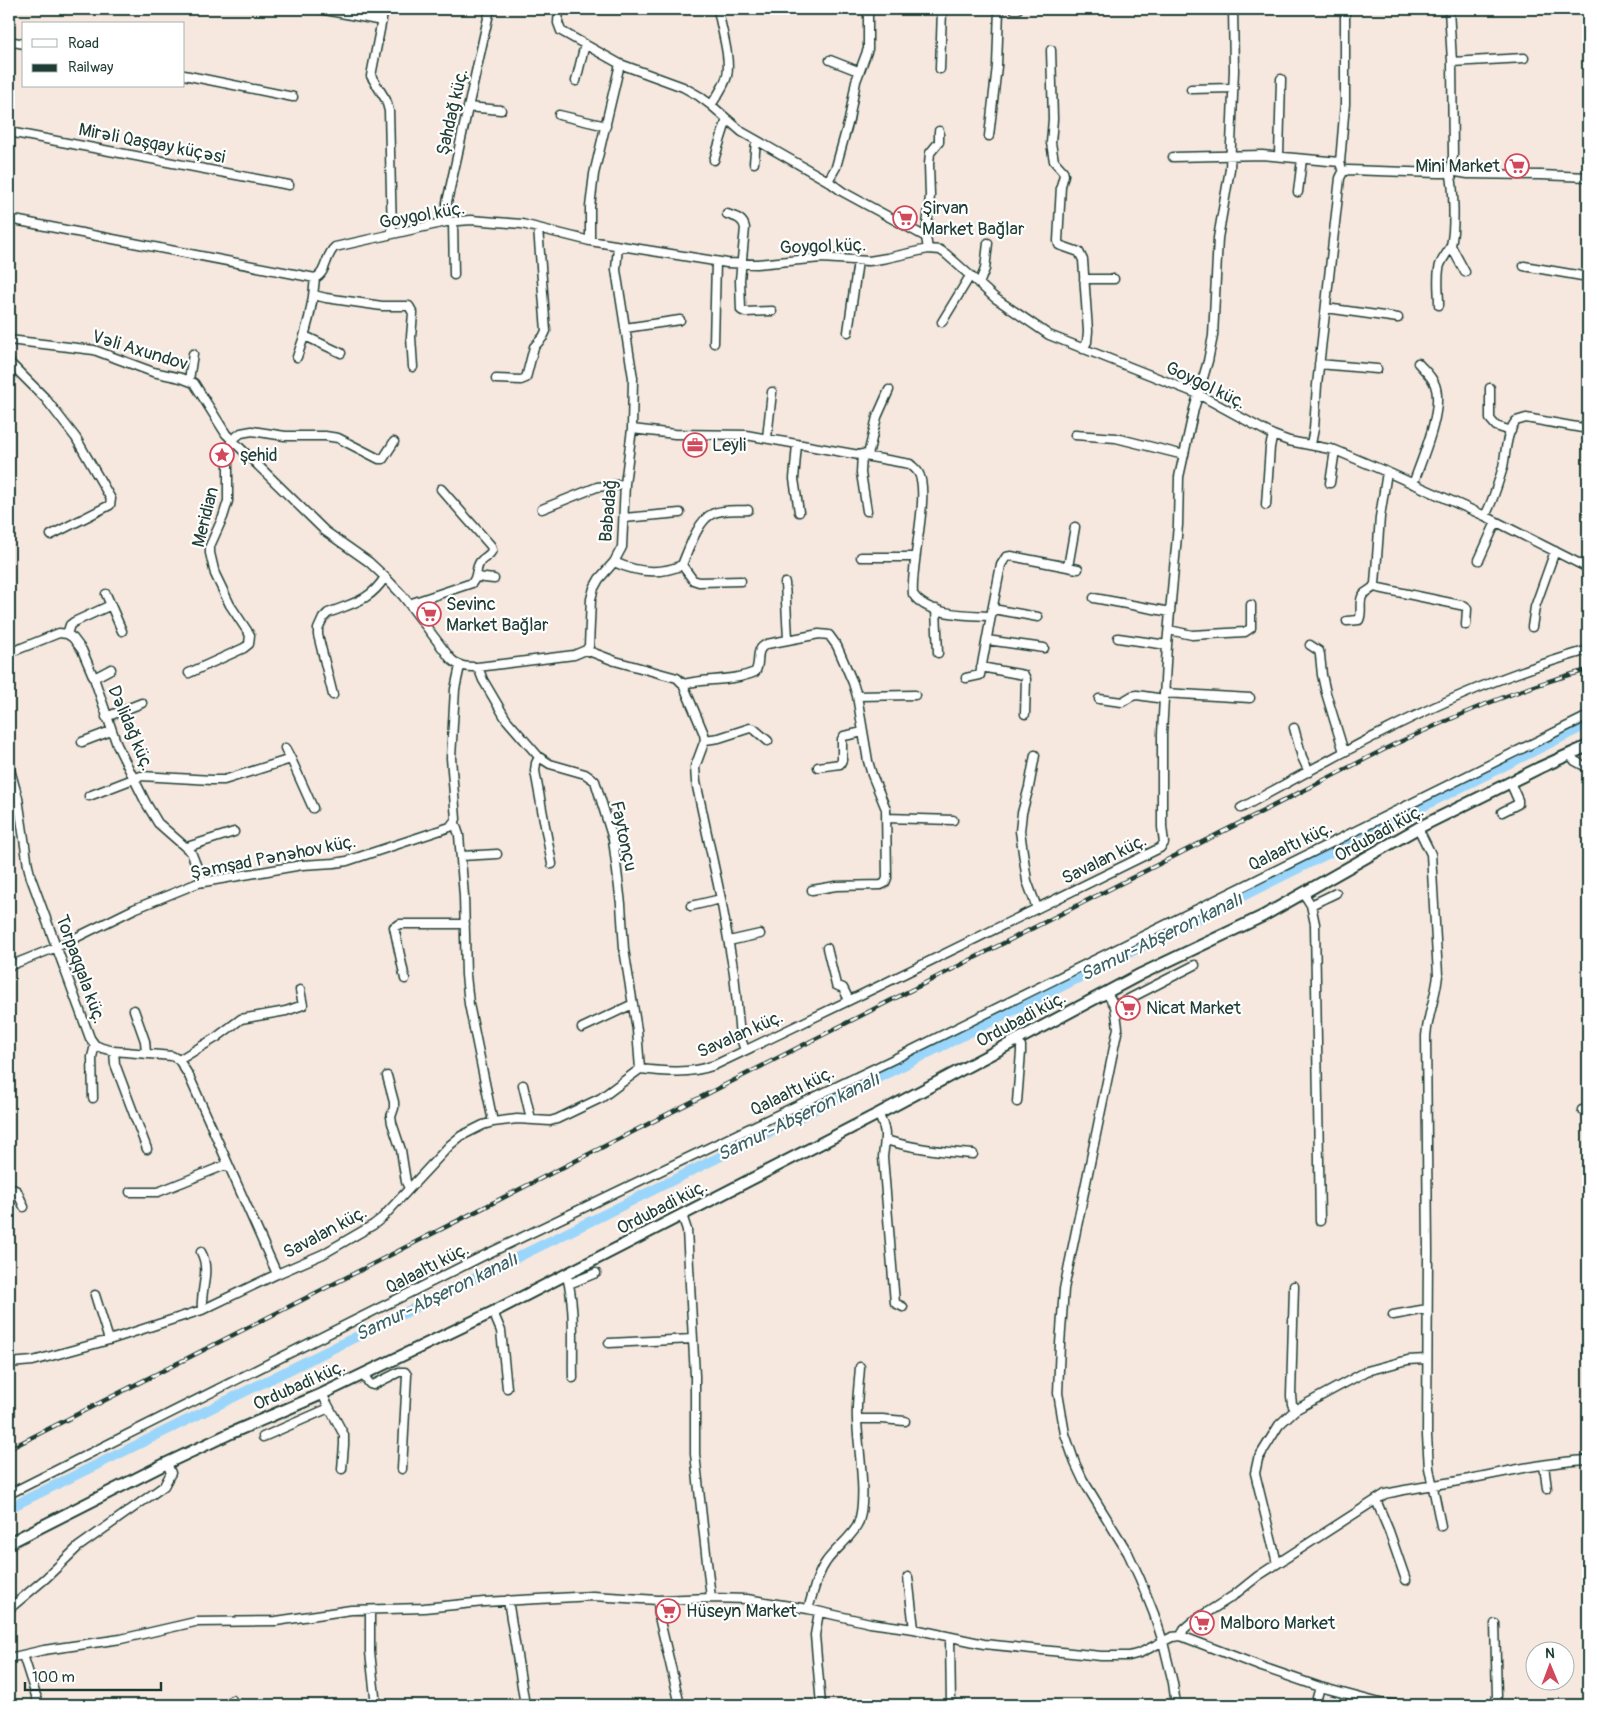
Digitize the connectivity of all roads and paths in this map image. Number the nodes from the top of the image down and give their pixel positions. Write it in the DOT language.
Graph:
graph roads {
  1 [pos="320,9"];
  2 [pos="384,9"];
  3 [pos="490,9"];
  4 [pos="559,9"];
  5 [pos="718,9"];
  6 [pos="868,9"];
  7 [pos="942,9"];
  8 [pos="999,9"];
  9 [pos="1014,9"];
  10 [pos="1018,9"];
  11 [pos="1233,9"];
  12 [pos="1345,9"];
  13 [pos="1449,9"];
  14 [pos="382,21"];
  15 [pos="9,41"];
  16 [pos="22,44"];
  17 [pos="585,44"];
  18 [pos="1051,50"];
  19 [pos="1524,58"];
  20 [pos="830,60"];
  21 [pos="1452,62"];
  22 [pos="620,64"];
  23 [pos="940,69"];
  24 [pos="858,71"];
  25 [pos="185,75"];
  26 [pos="1281,79"];
  27 [pos="576,81"];
  28 [pos="1191,88"];
  29 [pos="1233,88"];
  30 [pos="293,97"];
  31 [pos="711,105"];
  32 [pos="468,107"];
  33 [pos="501,110"];
  34 [pos="559,115"];
  35 [pos="726,119"];
  36 [pos="606,126"];
  37 [pos="939,131"];
  38 [pos="9,132"];
  39 [pos="989,136"];
  40 [pos="756,142"];
  41 [pos="1231,155"];
  42 [pos="1279,156"];
  43 [pos="1173,157"];
  44 [pos="1302,159"];
  45 [pos="714,160"];
  46 [pos="1340,162"];
  47 [pos="754,163"];
  48 [pos="1450,171"];
  49 [pos="1343,172"];
  50 [pos="1588,177"];
  51 [pos="828,181"];
  52 [pos="289,185"];
  53 [pos="1298,192"];
  54 [pos="727,214"];
  55 [pos="9,219"];
  56 [pos="450,222"];
  57 [pos="538,228"];
  58 [pos="392,234"];
  59 [pos="926,237"];
  60 [pos="590,241"];
  61 [pos="988,243"];
  62 [pos="618,246"];
  63 [pos="1450,246"];
  64 [pos="928,249"];
  65 [pos="858,261"];
  66 [pos="716,262"];
  67 [pos="742,264"];
  68 [pos="1524,266"];
  69 [pos="1465,272"];
  70 [pos="454,276"];
  71 [pos="970,276"];
  72 [pos="1588,277"];
  73 [pos="314,278"];
  74 [pos="1114,279"];
  75 [pos="1084,280"];
  76 [pos="979,284"];
  77 [pos="314,295"];
  78 [pos="1439,304"];
  79 [pos="1326,308"];
  80 [pos="772,311"];
  81 [pos="1398,318"];
  82 [pos="680,320"];
  83 [pos="942,322"];
  84 [pos="625,328"];
  85 [pos="848,332"];
  86 [pos="305,336"];
  87 [pos="9,340"];
  88 [pos="714,343"];
  89 [pos="1083,349"];
  90 [pos="341,353"];
  91 [pos="193,354"];
  92 [pos="297,357"];
  93 [pos="9,362"];
  94 [pos="1418,363"];
  95 [pos="1319,364"];
  96 [pos="413,367"];
  97 [pos="1377,369"];
  98 [pos="496,379"];
  99 [pos="189,380"];
  100 [pos="1490,388"];
  101 [pos="890,390"];
  102 [pos="772,392"];
  103 [pos="1198,394"];
  104 [pos="632,429"];
  105 [pos="1588,429"];
  106 [pos="1511,431"];
  107 [pos="1075,435"];
  108 [pos="1273,435"];
  109 [pos="767,438"];
  110 [pos="232,440"];
  111 [pos="394,442"];
  112 [pos="797,444"];
  113 [pos="1311,444"];
  114 [pos="1335,450"];
  115 [pos="865,455"];
  116 [pos="1184,455"];
  117 [pos="1387,472"];
  118 [pos="1330,483"];
  119 [pos="625,484"];
  120 [pos="1413,484"];
  121 [pos="441,489"];
  122 [pos="1266,505"];
  123 [pos="542,509"];
  124 [pos="748,510"];
  125 [pos="867,511"];
  126 [pos="799,512"];
  127 [pos="680,513"];
  128 [pos="1485,516"];
  129 [pos="624,518"];
  130 [pos="1496,522"];
  131 [pos="1075,527"];
  132 [pos="51,535"];
  133 [pos="1555,551"];
  134 [pos="915,556"];
  135 [pos="861,557"];
  136 [pos="1479,560"];
  137 [pos="614,562"];
  138 [pos="682,564"];
  139 [pos="1068,567"];
  140 [pos="1588,568"];
  141 [pos="1078,569"];
  142 [pos="385,576"];
  143 [pos="476,577"];
  144 [pos="494,579"];
  145 [pos="741,581"];
  146 [pos="785,583"];
  147 [pos="1374,588"];
  148 [pos="106,594"];
  149 [pos="1094,598"];
  150 [pos="409,604"];
  151 [pos="112,605"];
  152 [pos="1251,605"];
  153 [pos="936,609"];
  154 [pos="992,612"];
  155 [pos="1170,612"];
  156 [pos="1038,616"];
  157 [pos="1347,622"];
  158 [pos="1466,625"];
  159 [pos="1532,628"];
  160 [pos="1169,630"];
  161 [pos="122,631"];
  162 [pos="67,634"];
  163 [pos="1118,638"];
  164 [pos="788,639"];
  165 [pos="987,640"];
  166 [pos="1167,645"];
  167 [pos="1310,645"];
  168 [pos="1044,648"];
  169 [pos="586,650"];
  170 [pos="1588,650"];
  171 [pos="9,653"];
  172 [pos="938,654"];
  173 [pos="460,666"];
  174 [pos="478,667"];
  175 [pos="981,667"];
  176 [pos="111,668"];
  177 [pos="189,673"];
  178 [pos="94,678"];
  179 [pos="966,678"];
  180 [pos="683,684"];
  181 [pos="333,695"];
  182 [pos="916,695"];
  183 [pos="857,696"];
  184 [pos="1164,696"];
  185 [pos="1250,698"];
  186 [pos="1099,699"];
  187 [pos="142,703"];
  188 [pos="1024,714"];
  189 [pos="106,716"];
  190 [pos="1588,716"];
  191 [pos="1294,728"];
  192 [pos="111,731"];
  193 [pos="863,732"];
  194 [pos="705,740"];
  195 [pos="768,741"];
  196 [pos="82,742"];
  197 [pos="1588,746"];
  198 [pos="285,748"];
  199 [pos="1344,752"];
  200 [pos="1035,755"];
  201 [pos="1570,755"];
  202 [pos="540,757"];
  203 [pos="290,759"];
  204 [pos="9,766"];
  205 [pos="818,767"];
  206 [pos="1588,768"];
  207 [pos="1309,772"];
  208 [pos="134,777"];
  209 [pos="1510,782"];
  210 [pos="89,796"];
  211 [pos="313,808"];
  212 [pos="1241,808"];
  213 [pos="1502,812"];
  214 [pos="886,818"];
  215 [pos="953,820"];
  216 [pos="455,823"];
  217 [pos="1418,828"];
  218 [pos="234,832"];
  219 [pos="187,847"];
  220 [pos="497,854"];
  221 [pos="461,856"];
  222 [pos="552,864"];
  223 [pos="203,882"];
  224 [pos="812,890"];
  225 [pos="1336,893"];
  226 [pos="1304,894"];
  227 [pos="721,899"];
  228 [pos="1311,905"];
  229 [pos="691,906"];
  230 [pos="1037,908"];
  231 [pos="465,924"];
  232 [pos="760,934"];
  233 [pos="729,940"];
  234 [pos="57,947"];
  235 [pos="827,948"];
  236 [pos="1195,965"];
  237 [pos="9,966"];
  238 [pos="405,979"];
  239 [pos="300,990"];
  240 [pos="1106,992"];
  241 [pos="850,1000"];
  242 [pos="633,1004"];
  243 [pos="1115,1006"];
  244 [pos="134,1010"];
  245 [pos="582,1028"];
  246 [pos="1018,1039"];
  247 [pos="95,1044"];
  248 [pos="745,1050"];
  249 [pos="114,1051"];
  250 [pos="146,1053"];
  251 [pos="179,1060"];
  252 [pos="640,1069"];
  253 [pos="387,1076"];
  254 [pos="523,1085"];
  255 [pos="93,1098"];
  256 [pos="1017,1102"];
  257 [pos="878,1114"];
  258 [pos="531,1119"];
  259 [pos="493,1122"];
  260 [pos="886,1140"];
  261 [pos="147,1149"];
  262 [pos="972,1154"];
  263 [pos="228,1164"];
  264 [pos="409,1188"];
  265 [pos="9,1190"];
  266 [pos="130,1192"];
  267 [pos="24,1207"];
  268 [pos="682,1215"];
  269 [pos="1320,1221"];
  270 [pos="201,1252"];
  271 [pos="596,1273"];
  272 [pos="277,1274"];
  273 [pos="568,1279"];
  274 [pos="1294,1286"];
  275 [pos="94,1295"];
  276 [pos="903,1307"];
  277 [pos="1427,1309"];
  278 [pos="202,1310"];
  279 [pos="493,1312"];
  280 [pos="1393,1315"];
  281 [pos="693,1338"];
  282 [pos="109,1340"];
  283 [pos="610,1343"];
  284 [pos="1426,1359"];
  285 [pos="9,1363"];
  286 [pos="860,1366"];
  287 [pos="363,1375"];
  288 [pos="573,1378"];
  289 [pos="508,1388"];
  290 [pos="322,1394"];
  291 [pos="329,1408"];
  292 [pos="1294,1410"];
  293 [pos="857,1419"];
  294 [pos="906,1421"];
  295 [pos="263,1436"];
  296 [pos="1588,1460"];
  297 [pos="167,1463"];
  298 [pos="1544,1465"];
  299 [pos="342,1468"];
  300 [pos="402,1469"];
  301 [pos="1433,1486"];
  302 [pos="1547,1489"];
  303 [pos="9,1494"];
  304 [pos="1376,1500"];
  305 [pos="1441,1526"];
  306 [pos="9,1543"];
  307 [pos="1277,1563"];
  308 [pos="908,1577"];
  309 [pos="1406,1580"];
  310 [pos="711,1598"];
  311 [pos="508,1600"];
  312 [pos="658,1600"];
  313 [pos="9,1609"];
  314 [pos="808,1609"];
  315 [pos="370,1610"];
  316 [pos="819,1612"];
  317 [pos="1495,1624"];
  318 [pos="914,1629"];
  319 [pos="1181,1636"];
  320 [pos="950,1637"];
  321 [pos="1163,1642"];
  322 [pos="23,1655"];
  323 [pos="9,1658"];
  324 [pos="1320,1687"];
  325 [pos="38,1705"];
  326 [pos="376,1705"];
  327 [pos="524,1705"];
  328 [pos="680,1705"];
  329 [pos="821,1705"];
  330 [pos="951,1705"];
  331 [pos="1176,1705"];
  332 [pos="1315,1705"];
  333 [pos="1404,1705"];
  334 [pos="1495,1705"];
  1 -- 14 [label="street"];
  2 -- 14 [label="street"];
  3 -- 32 [label="street, Şahdağ küç."];
  4 -- 17 [label="street"];
  5 -- 31 [label="street"];
  6 -- 24 [label="street"];
  7 -- 23 [label="street"];
  8 -- 39 [label="street"];
  9 -- 10 [label="street"];
  11 -- 29 [label="street"];
  12 -- 46 [label="street"];
  13 -- 21 [label="street"];
  14 -- 58 [label="street"];
  15 -- 16 [label="street"];
  17 -- 22 [label="street"];
  17 -- 27 [label="street"];
  18 -- 75 [label="street"];
  19 -- 21 [label="street"];
  20 -- 24 [label="street"];
  21 -- 48 [label="street"];
  22 -- 31 [label="street"];
  22 -- 36 [label="street"];
  24 -- 51 [label="street"];
  25 -- 30 [label="street"];
  26 -- 42 [label="street"];
  28 -- 29 [label="street"];
  29 -- 41 [label="street"];
  31 -- 35 [label="street"];
  32 -- 33 [label="street"];
  32 -- 56 [label="street, Şahdağ küç."];
  34 -- 36 [label="street"];
  35 -- 40 [label="street"];
  35 -- 45 [label="street"];
  36 -- 60 [label="street"];
  37 -- 59 [label="street"];
  38 -- 52 [label="street, Mirəli Qaşqay küçəsi"];
  40 -- 47 [label="street"];
  40 -- 51 [label="street"];
  41 -- 42 [label="street"];
  41 -- 43 [label="street"];
  41 -- 103 [label="street"];
  42 -- 44 [label="street"];
  44 -- 46 [label="street"];
  44 -- 53 [label="street"];
  46 -- 49 [label="street"];
  48 -- 49 [label="street"];
  48 -- 50 [label="street"];
  48 -- 63 [label="street"];
  49 -- 79 [label="street"];
  51 -- 59 [label="street"];
  54 -- 67 [label="street"];
  55 -- 73 [label="street"];
  56 -- 57 [label="street, Goygol küç."];
  56 -- 58 [label="street, Goygol küç."];
  56 -- 70 [label="street, Şahdağ küç."];
  57 -- 60 [label="street, Goygol küç."];
  57 -- 98 [label="street"];
  58 -- 73 [label="street, Goygol küç."];
  59 -- 64 [label="street"];
  60 -- 62 [label="street, Goygol küç."];
  61 -- 76 [label="street"];
  62 -- 66 [label="street, Goygol küç."];
  62 -- 84 [label="street, Babadağ"];
  63 -- 69 [label="street"];
  63 -- 78 [label="street"];
  64 -- 65 [label="street, Goygol küç."];
  64 -- 71 [label="street, Goygol küç."];
  65 -- 67 [label="street, Goygol küç."];
  65 -- 85 [label="street"];
  66 -- 67 [label="street, Goygol küç."];
  66 -- 88 [label="street"];
  67 -- 80 [label="street"];
  68 -- 72 [label="street"];
  71 -- 76 [label="street, Goygol küç."];
  71 -- 83 [label="street"];
  73 -- 77 [label="street"];
  74 -- 75 [label="street"];
  75 -- 89 [label="street"];
  76 -- 89 [label="street, Goygol küç."];
  77 -- 86 [label="street"];
  77 -- 96 [label="street"];
  79 -- 81 [label="street"];
  79 -- 95 [label="street"];
  82 -- 84 [label="street"];
  84 -- 104 [label="street, Babadağ"];
  86 -- 90 [label="street"];
  86 -- 92 [label="street"];
  87 -- 99 [label="street, Vəli Axundov"];
  89 -- 103 [label="street, Goygol küç."];
  91 -- 99 [label="street"];
  93 -- 132 [label="street"];
  94 -- 120 [label="street"];
  95 -- 97 [label="street"];
  95 -- 113 [label="street"];
  99 -- 110 [label="street, Vəli Axundov"];
  100 -- 106 [label="street"];
  101 -- 115 [label="street"];
  102 -- 109 [label="street"];
  103 -- 108 [label="street, Goygol küç."];
  103 -- 116 [label="street"];
  104 -- 109 [label="street"];
  104 -- 119 [label="street, Babadağ"];
  105 -- 106 [label="street"];
  106 -- 128 [label="street"];
  107 -- 116 [label="street"];
  108 -- 113 [label="street, Goygol küç."];
  108 -- 122 [label="street"];
  109 -- 112 [label="street"];
  110 -- 111 [label="street"];
  110 -- 142 [label="street"];
  110 -- 177 [label="street, Meridian"];
  112 -- 115 [label="street"];
  112 -- 126 [label="street"];
  113 -- 114 [label="street, Goygol küç."];
  114 -- 117 [label="street, Goygol küç."];
  114 -- 118 [label="street"];
  115 -- 125 [label="street"];
  115 -- 134 [label="street"];
  116 -- 155 [label="street"];
  117 -- 120 [label="street, Goygol küç."];
  117 -- 147 [label="street"];
  119 -- 123 [label="street"];
  119 -- 129 [label="street, Babadağ"];
  120 -- 128 [label="street, Goygol küç."];
  121 -- 143 [label="street"];
  124 -- 138 [label="street"];
  127 -- 129 [label="street"];
  128 -- 130 [label="street, Goygol küç."];
  129 -- 137 [label="street, Babadağ"];
  130 -- 133 [label="street, Goygol küç."];
  130 -- 136 [label="street"];
  131 -- 139 [label="street"];
  133 -- 140 [label="street, Goygol küç."];
  133 -- 159 [label="street"];
  134 -- 135 [label="street"];
  134 -- 153 [label="street"];
  137 -- 138 [label="street"];
  137 -- 169 [label="street, Babadağ"];
  138 -- 145 [label="street"];
  139 -- 141 [label="street"];
  139 -- 154 [label="street"];
  142 -- 150 [label="street"];
  142 -- 181 [label="street"];
  143 -- 144 [label="street"];
  143 -- 150 [label="street"];
  146 -- 164 [label="street"];
  147 -- 157 [label="street"];
  147 -- 158 [label="street"];
  148 -- 151 [label="street"];
  149 -- 155 [label="street"];
  150 -- 173 [label="street"];
  151 -- 161 [label="street"];
  151 -- 162 [label="street"];
  152 -- 160 [label="street"];
  153 -- 154 [label="street"];
  153 -- 172 [label="street"];
  154 -- 156 [label="street"];
  154 -- 165 [label="street"];
  155 -- 160 [label="street"];
  160 -- 166 [label="street"];
  162 -- 171 [label="street"];
  162 -- 178 [label="street, Dəlidağ küç."];
  163 -- 166 [label="street"];
  164 -- 180 [label="street"];
  164 -- 183 [label="street"];
  165 -- 168 [label="street"];
  165 -- 175 [label="street"];
  166 -- 184 [label="street"];
  167 -- 199 [label="street"];
  169 -- 174 [label="street"];
  169 -- 180 [label="street"];
  170 -- 199 [label="street"];
  173 -- 174 [label="street"];
  173 -- 216 [label="street"];
  174 -- 202 [label="street, Faytonçu"];
  175 -- 179 [label="street"];
  175 -- 188 [label="street"];
  176 -- 178 [label="street"];
  178 -- 189 [label="street, Dəlidağ küç."];
  180 -- 194 [label="street"];
  182 -- 183 [label="street"];
  183 -- 193 [label="street"];
  184 -- 185 [label="street"];
  184 -- 186 [label="street"];
  184 -- 230 [label="street, Savalan küç."];
  187 -- 189 [label="street"];
  189 -- 192 [label="street, Dəlidağ küç."];
  190 -- 303 [label="street, Qalaaltı küç."];
  191 -- 207 [label="street"];
  192 -- 196 [label="street"];
  192 -- 208 [label="street, Dəlidağ küç."];
  193 -- 205 [label="street"];
  193 -- 214 [label="street"];
  194 -- 195 [label="street"];
  194 -- 227 [label="street"];
  197 -- 201 [label="street, Ordubadi küç."];
  198 -- 203 [label="street"];
  199 -- 207 [label="street"];
  200 -- 230 [label="street"];
  201 -- 206 [label="street"];
  201 -- 209 [label="street, Ordubadi küç."];
  202 -- 222 [label="street"];
  202 -- 242 [label="street, Faytonçu"];
  203 -- 208 [label="street"];
  203 -- 211 [label="street"];
  204 -- 234 [label="street, Torpaqqala küç."];
  207 -- 212 [label="street"];
  208 -- 210 [label="street"];
  208 -- 219 [label="street, Dəlidağ küç."];
  209 -- 213 [label="street"];
  209 -- 217 [label="street, Ordubadi küç."];
  214 -- 215 [label="street"];
  214 -- 224 [label="street"];
  216 -- 221 [label="street"];
  216 -- 223 [label="street, Şəmşad Pənəhov küç."];
  217 -- 226 [label="street, Ordubadi küç."];
  217 -- 277 [label="street"];
  218 -- 219 [label="street"];
  219 -- 223 [label="street, Dəlidağ küç."];
  220 -- 221 [label="street"];
  221 -- 231 [label="street"];
  223 -- 234 [label="street, Şəmşad Pənəhov küç."];
  225 -- 228 [label="street"];
  226 -- 228 [label="street"];
  226 -- 240 [label="street, Ordubadi küç."];
  227 -- 229 [label="street"];
  227 -- 233 [label="street"];
  228 -- 269 [label="street"];
  230 -- 241 [label="street, Savalan küç."];
  231 -- 238 [label="street"];
  231 -- 259 [label="street"];
  232 -- 233 [label="street"];
  233 -- 248 [label="street"];
  234 -- 237 [label="street, Şəmşad Pənəhov küç."];
  234 -- 247 [label="street, Torpaqqala küç."];
  235 -- 241 [label="street"];
  236 -- 243 [label="street"];
  239 -- 251 [label="street"];
  240 -- 243 [label="street"];
  240 -- 246 [label="street, Ordubadi küç."];
  241 -- 248 [label="street, Savalan küç."];
  242 -- 245 [label="street"];
  242 -- 252 [label="street, Faytonçu"];
  243 -- 321 [label="street"];
  244 -- 250 [label="street"];
  246 -- 256 [label="street"];
  246 -- 257 [label="street, Ordubadi küç."];
  247 -- 249 [label="street, Torpaqqala küç."];
  247 -- 255 [label="street"];
  248 -- 252 [label="street, Savalan küç."];
  249 -- 250 [label="street, Torpaqqala küç."];
  249 -- 261 [label="street"];
  250 -- 251 [label="street, Torpaqqala küç."];
  251 -- 263 [label="street"];
  252 -- 258 [label="street, Savalan küç."];
  253 -- 264 [label="street"];
  254 -- 258 [label="street"];
  257 -- 260 [label="street"];
  257 -- 268 [label="street, Ordubadi küç."];
  258 -- 259 [label="street, Savalan küç."];
  259 -- 264 [label="street, Savalan küç."];
  260 -- 262 [label="street"];
  260 -- 276 [label="street"];
  263 -- 266 [label="street"];
  263 -- 272 [label="street"];
  264 -- 272 [label="street, Savalan küç."];
  265 -- 267 [label="street"];
  268 -- 273 [label="street, Ordubadi küç."];
  268 -- 281 [label="street"];
  270 -- 278 [label="street"];
  271 -- 273 [label="street"];
  272 -- 278 [label="street, Savalan küç."];
  273 -- 279 [label="street, Ordubadi küç."];
  273 -- 288 [label="street"];
  274 -- 292 [label="street"];
  275 -- 282 [label="street"];
  277 -- 280 [label="street"];
  277 -- 284 [label="street"];
  278 -- 282 [label="street, Savalan küç."];
  279 -- 287 [label="street, Ordubadi küç."];
  279 -- 289 [label="street"];
  281 -- 283 [label="street"];
  281 -- 310 [label="street"];
  282 -- 285 [label="street, Savalan küç."];
  284 -- 292 [label="street"];
  284 -- 301 [label="street"];
  286 -- 293 [label="street"];
  287 -- 290 [label="street, Ordubadi küç."];
  287 -- 300 [label="street"];
  290 -- 291 [label="street"];
  290 -- 297 [label="street, Ordubadi küç."];
  291 -- 295 [label="street"];
  291 -- 299 [label="street"];
  292 -- 307 [label="street"];
  293 -- 294 [label="street"];
  293 -- 314 [label="street"];
  296 -- 298 [label="street"];
  297 -- 306 [label="street, Ordubadi küç."];
  297 -- 313 [label="street"];
  298 -- 301 [label="street"];
  298 -- 302 [label="street"];
  301 -- 304 [label="street"];
  301 -- 305 [label="street"];
  304 -- 307 [label="street"];
  304 -- 309 [label="street"];
  307 -- 319 [label="street"];
  308 -- 318 [label="street"];
  310 -- 312 [label="street"];
  310 -- 314 [label="street"];
  311 -- 312 [label="street"];
  311 -- 315 [label="street"];
  311 -- 327 [label="street"];
  312 -- 328 [label="street"];
  314 -- 316 [label="street"];
  315 -- 322 [label="street"];
  315 -- 326 [label="street"];
  316 -- 318 [label="street"];
  316 -- 329 [label="street"];
  317 -- 334 [label="street"];
  318 -- 320 [label="street"];
  319 -- 321 [label="street"];
  319 -- 324 [label="street"];
  320 -- 321 [label="street"];
  320 -- 330 [label="street"];
  321 -- 331 [label="street"];
  322 -- 323 [label="street"];
  322 -- 325 [label="street"];
  324 -- 332 [label="street"];
  324 -- 333 [label="street"];
}
